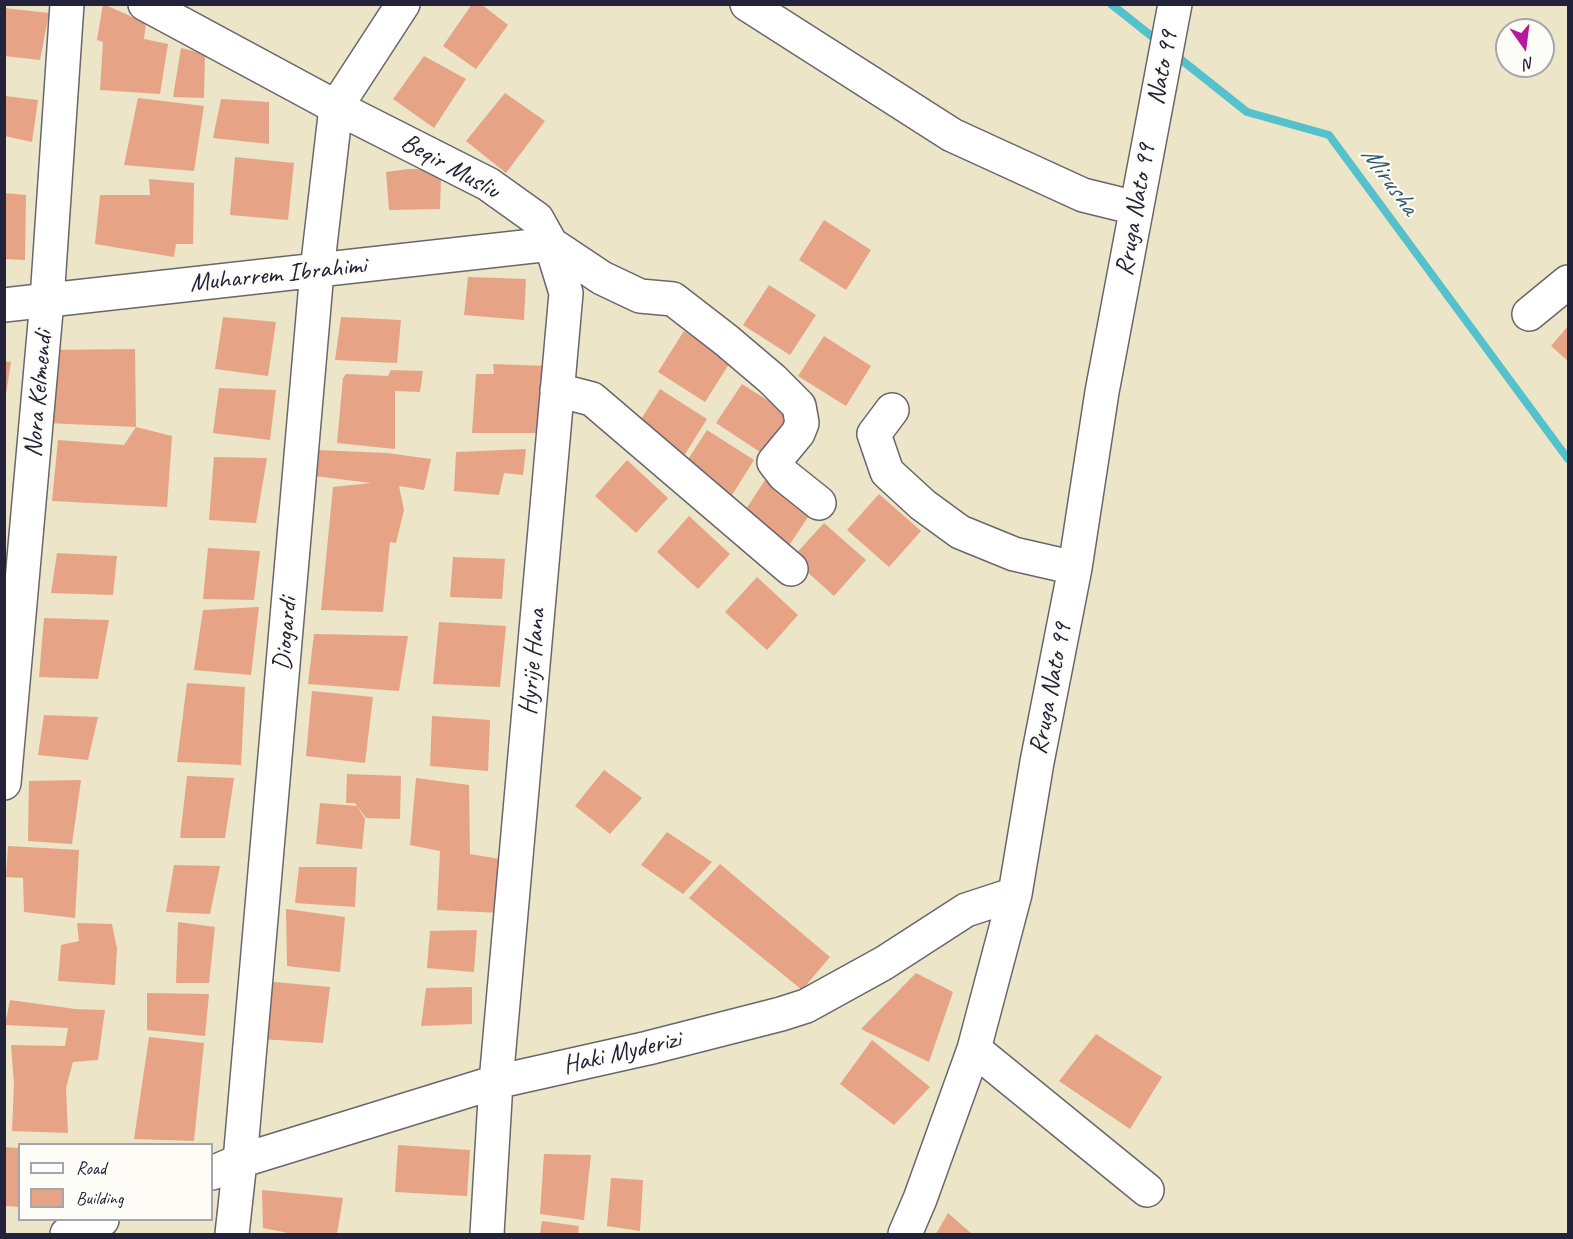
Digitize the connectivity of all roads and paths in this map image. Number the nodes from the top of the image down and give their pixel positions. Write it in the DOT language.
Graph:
graph roads {
  1 [pos="68,4"];
  2 [pos="145,4"];
  3 [pos="403,4"];
  4 [pos="747,4"];
  5 [pos="1175,4"];
  6 [pos="336,107"];
  7 [pos="1150,131"];
  8 [pos="1136,208"];
  9 [pos="551,244"];
  10 [pos="317,271"];
  11 [pos="1569,282"];
  12 [pos="47,300"];
  13 [pos="4,305"];
  14 [pos="1529,314"];
  15 [pos="557,390"];
  16 [pos="892,410"];
  17 [pos="819,503"];
  18 [pos="1075,568"];
  19 [pos="790,569"];
  20 [pos="4,783"];
  21 [pos="1015,894"];
  22 [pos="974,1049"];
  23 [pos="496,1083"];
  24 [pos="226,1167"];
  25 [pos="1147,1190"];
  26 [pos="100,1221"];
  27 [pos="67,1234"];
  28 [pos="232,1234"];
  29 [pos="487,1234"];
  30 [pos="905,1234"];
  1 -- 12 [label="street, Nora Kelmendi"];
  2 -- 6 [label="street, Beqir Musliu"];
  3 -- 6 [label="street"];
  4 -- 8 [label="street"];
  5 -- 7 [label="street, Nato 99"];
  6 -- 9 [label="street, Beqir Musliu"];
  6 -- 10 [label="street, Diogardi"];
  7 -- 8 [label="street, Rruga Nato 99"];
  8 -- 18 [label="street, Rruga Nato 99"];
  9 -- 10 [label="street, Muharrem Ibrahimi"];
  9 -- 15 [label="street, Hyrije Hana"];
  9 -- 17 [label="street"];
  10 -- 12 [label="street, Muharrem Ibrahimi"];
  10 -- 24 [label="street, Diogardi"];
  11 -- 14 [label="street"];
  12 -- 13 [label="street, Muharrem Ibrahimi"];
  12 -- 20 [label="street, Nora Kelmendi"];
  15 -- 19 [label="street"];
  15 -- 23 [label="street, Hyrije Hana"];
  16 -- 18 [label="street"];
  18 -- 21 [label="street, Rruga Nato 99"];
  21 -- 22 [label="street, Rruga Nato 99"];
  21 -- 23 [label="street, Haki Myderizi"];
  22 -- 25 [label="street"];
  22 -- 30 [label="street, Rruga Nato 99"];
  23 -- 24 [label="street, Haki Myderizi"];
  23 -- 29 [label="street, Hyrije Hana"];
  24 -- 28 [label="street, Diogardi"];
  26 -- 27 [label="street"];
}
